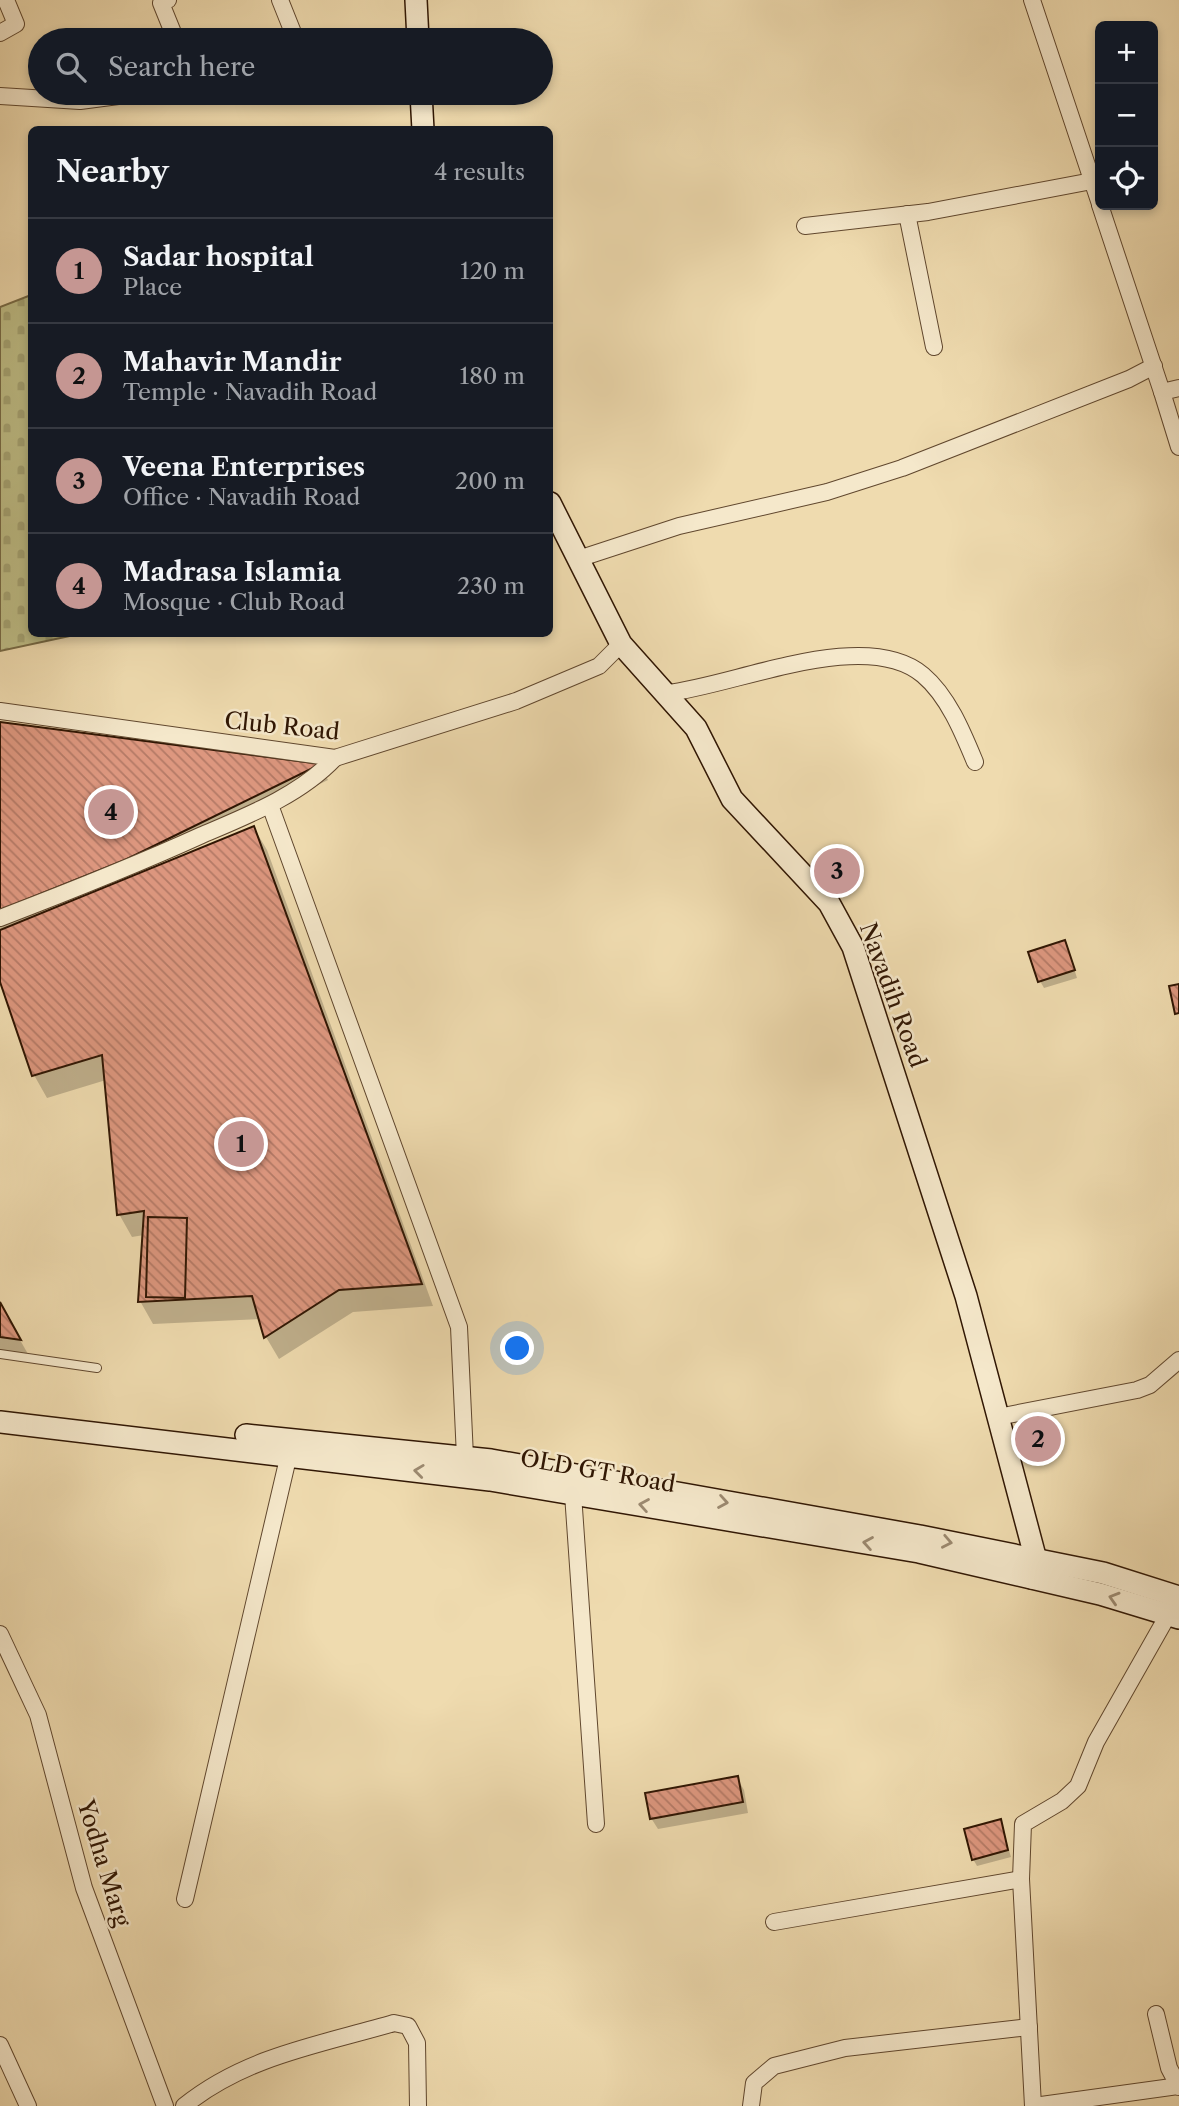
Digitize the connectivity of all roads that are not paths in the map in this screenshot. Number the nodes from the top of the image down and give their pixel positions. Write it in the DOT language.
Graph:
graph roads {
  1 [pos="6,0"];
  2 [pos="168,0"];
  3 [pos="280,0"];
  4 [pos="416,0"];
  5 [pos="1032,0"];
  6 [pos="171,28"];
  7 [pos="291,28"];
  8 [pos="417,28"];
  9 [pos="0,33"];
  10 [pos="0,96"];
  11 [pos="28,98"];
  12 [pos="422,105"];
  13 [pos="423,126"];
  14 [pos="1092,181"];
  15 [pos="1095,190"];
  16 [pos="1102,210"];
  17 [pos="907,214"];
  18 [pos="805,226"];
  19 [pos="934,347"];
  20 [pos="1154,366"];
  21 [pos="1179,387"];
  22 [pos="1163,392"];
  23 [pos="1179,447"];
  24 [pos="553,509"];
  25 [pos="578,559"];
  26 [pos="621,643"];
  27 [pos="667,693"];
  28 [pos="0,711"];
  29 [pos="335,758"];
  30 [pos="975,762"];
  31 [pos="270,805"];
  32 [pos="0,918"];
  33 [pos="0,1354"];
  34 [pos="1179,1360"];
  35 [pos="97,1368"];
  36 [pos="0,1409"];
  37 [pos="999,1417"];
  38 [pos="0,1422"];
  39 [pos="289,1454"];
  40 [pos="465,1457"];
  41 [pos="573,1494"];
  42 [pos="1034,1569"];
  43 [pos="1175,1610"];
  44 [pos="0,1633"];
  45 [pos="596,1824"];
  46 [pos="1021,1879"];
  47 [pos="185,1899"];
  48 [pos="774,1922"];
  49 [pos="1156,2014"];
  50 [pos="1029,2027"];
  51 [pos="0,2045"];
  52 [pos="1179,2087"];
  53 [pos="28,2106"];
  54 [pos="165,2106"];
  55 [pos="184,2106"];
  56 [pos="418,2106"];
  57 [pos="751,2106"];
  58 [pos="1034,2106"];
  1 -- 9 [label="street"];
  2 -- 6 [label="street"];
  3 -- 7 [label="street"];
  4 -- 8 [label="main road"];
  5 -- 14 [label="street"];
  10 -- 11 [label="street"];
  12 -- 13 [label="main road"];
  14 -- 15 [label="street"];
  14 -- 17 [label="street"];
  16 -- 20 [label="street"];
  17 -- 18 [label="street"];
  17 -- 19 [label="street"];
  20 -- 22 [label="street"];
  20 -- 25 [label="street"];
  21 -- 22 [label="street"];
  22 -- 23 [label="street"];
  24 -- 25 [label="main road, Navadih Road"];
  25 -- 26 [label="main road, Navadih Road"];
  26 -- 27 [label="main road, Navadih Road"];
  26 -- 29 [label="street, Club Road"];
  27 -- 30 [label="street"];
  27 -- 37 [label="main road, Navadih Road"];
  28 -- 29 [label="street, Club Road"];
  29 -- 31 [label="street"];
  31 -- 32 [label="street"];
  31 -- 40 [label="street"];
  33 -- 35 [label="lane"];
  34 -- 37 [label="street"];
  36 -- 40 [label="main road, OLD GT Road"];
  37 -- 42 [label="main road, Navadih Road"];
  38 -- 39 [label="main road, OLD GT Road"];
  41 -- 39 [label="main road, OLD GT Road, one-way"];
  39 -- 47 [label="street"];
  40 -- 42 [label="main road, OLD GT Road, one-way"];
  42 -- 41 [label="main road, OLD GT Road, one-way"];
  41 -- 45 [label="street"];
  42 -- 43 [label="main road, OLD GT Road"];
  43 -- 46 [label="street"];
  44 -- 54 [label="street, Yodha Marg"];
  46 -- 48 [label="street"];
  46 -- 50 [label="street"];
  49 -- 52 [label="street"];
  50 -- 57 [label="street"];
  50 -- 58 [label="street"];
  51 -- 53 [label="street"];
  52 -- 58 [label="street"];
  55 -- 56 [label="street"];
}
